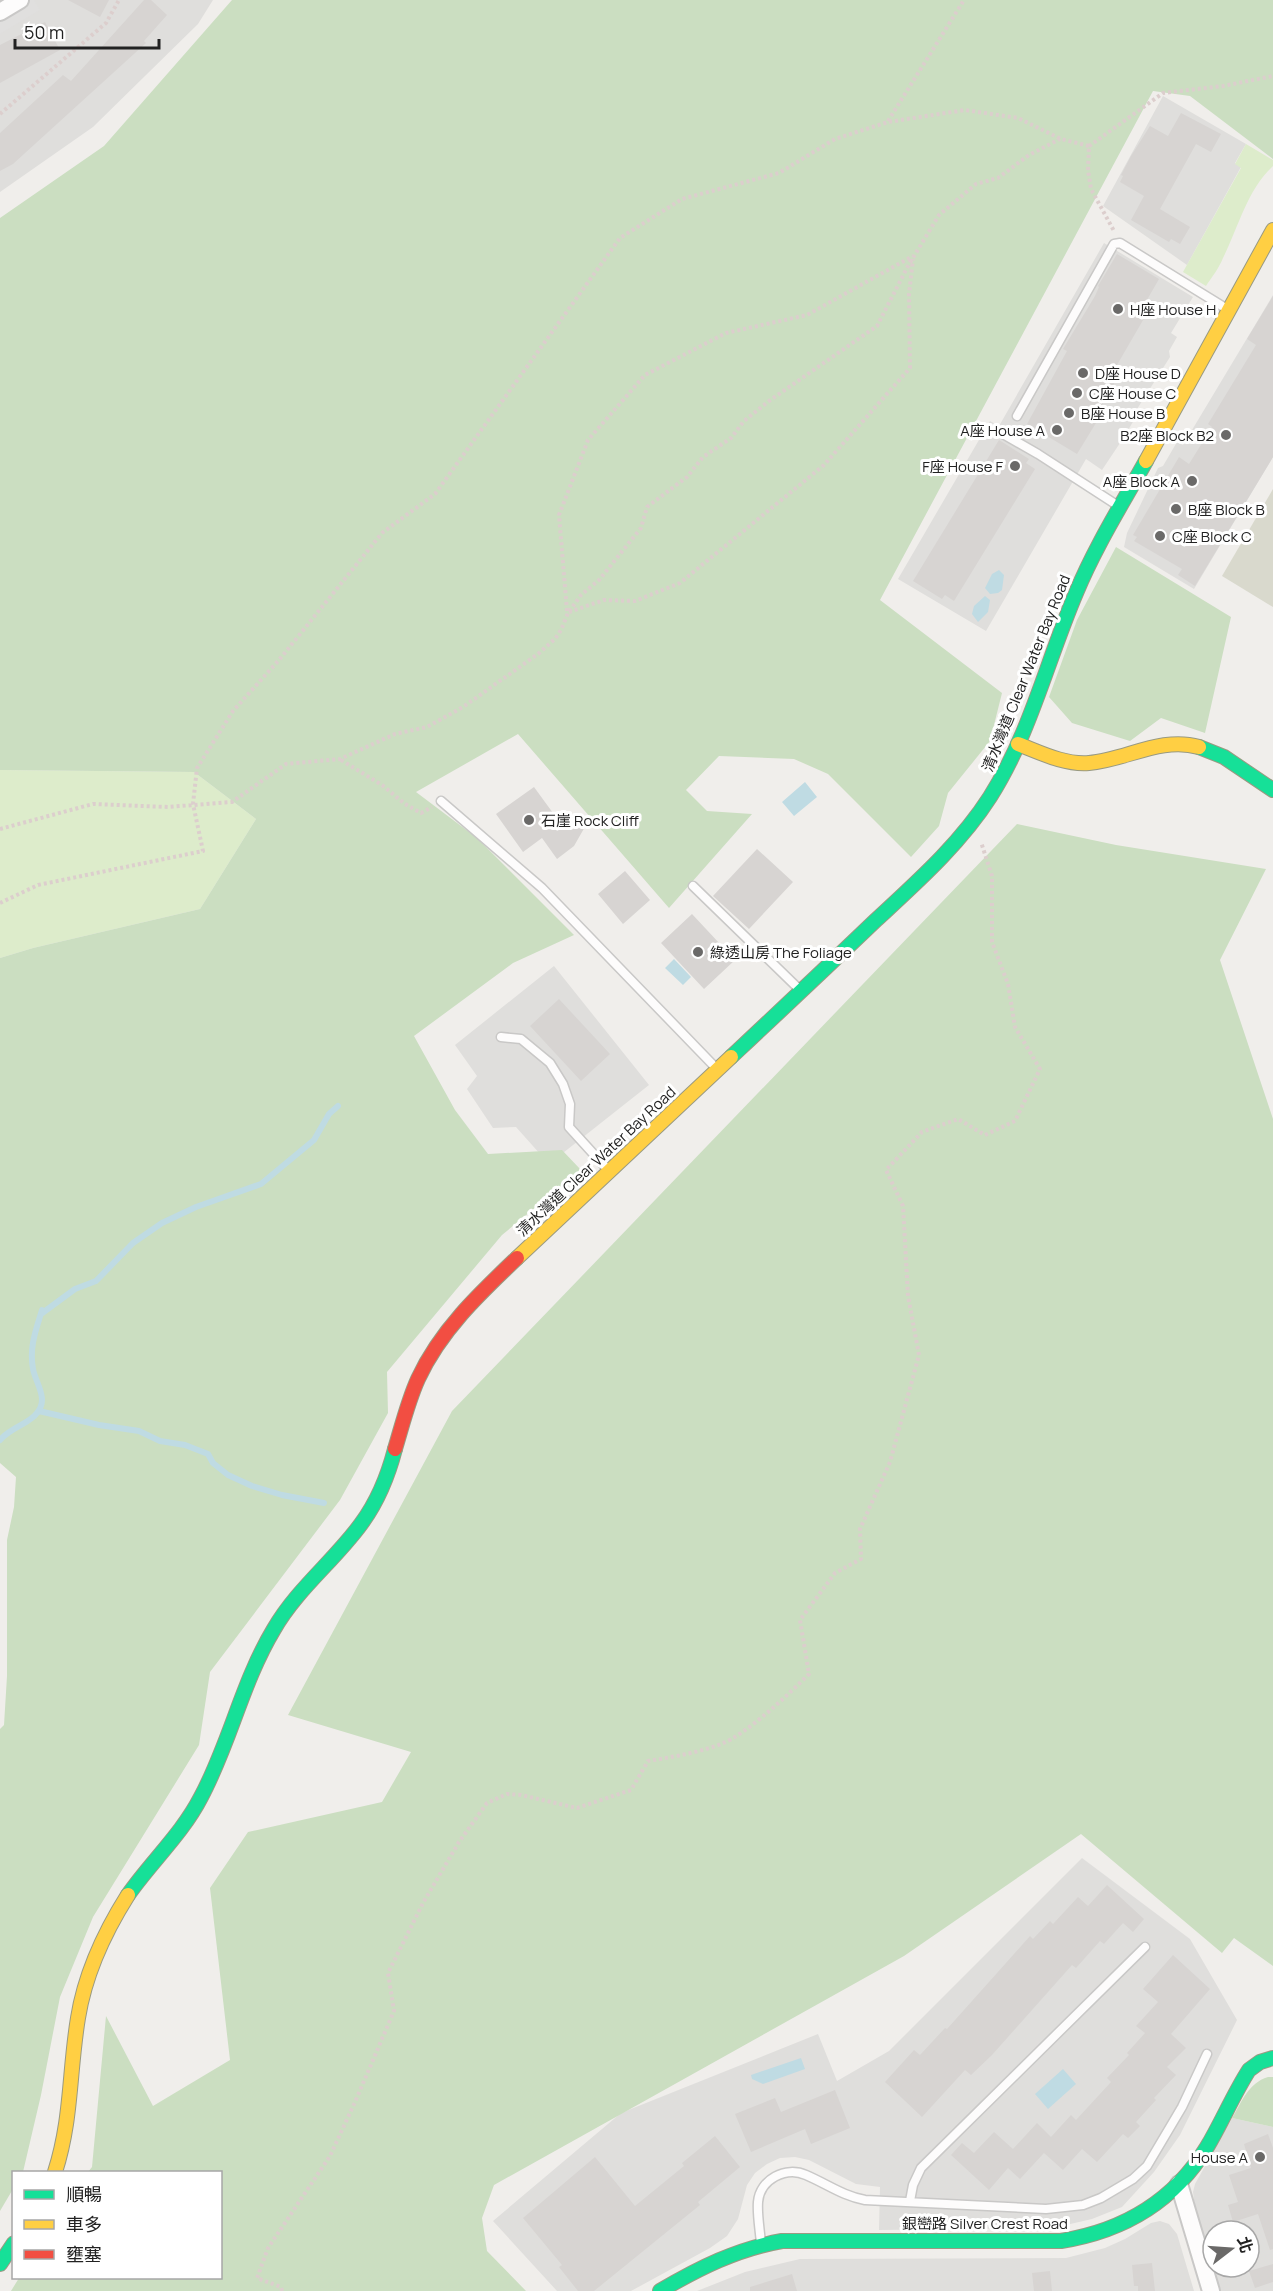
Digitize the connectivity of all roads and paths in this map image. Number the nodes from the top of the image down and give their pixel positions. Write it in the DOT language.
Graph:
graph roads {
  1 [pos="20,0"];
  2 [pos="119,0"];
  3 [pos="964,0"];
  4 [pos="0,12"];
  5 [pos="1273,76"];
  6 [pos="0,114"];
  7 [pos="888,122"];
  8 [pos="1061,139"];
  9 [pos="1089,146"];
  10 [pos="1273,230"];
  11 [pos="1120,243"];
  12 [pos="914,255"];
  13 [pos="1228,310"];
  14 [pos="1017,416"];
  15 [pos="996,430"];
  16 [pos="1120,507"];
  17 [pos="568,613"];
  18 [pos="1018,744"];
  19 [pos="340,759"];
  20 [pos="1273,789"];
  21 [pos="441,801"];
  22 [pos="193,804"];
  23 [pos="0,830"];
  24 [pos="980,838"];
  25 [pos="693,886"];
  26 [pos="0,903"];
  27 [pos="801,991"];
  28 [pos="501,1037"];
  29 [pos="718,1070"];
  30 [pos="609,1171"];
  31 [pos="1145,1947"];
  32 [pos="1207,2054"];
  33 [pos="1273,2058"];
  34 [pos="55,2171"];
  35 [pos="1179,2184"];
  36 [pos="910,2201"];
  37 [pos="761,2244"];
  38 [pos="12,2246"];
  39 [pos="0,2264"];
  40 [pos="282,2291"];
  41 [pos="660,2291"];
  42 [pos="1211,2291"];
  1 -- 4 [label="street"];
  2 -- 6 [label="path"];
  3 -- 7 [label="path"];
  5 -- 9 [label="path"];
  7 -- 8 [label="path"];
  7 -- 22 [label="path"];
  8 -- 9 [label="path"];
  8 -- 12 [label="path"];
  9 -- 11 [label="path"];
  10 -- 13 [label="main road, 清水灣道 Clear Water Bay Road"];
  11 -- 13 [label="lane"];
  11 -- 14 [label="lane"];
  12 -- 17 [label="path"];
  12 -- 17 [label="path"];
  12 -- 17 [label="path"];
  13 -- 16 [label="main road, 清水灣道 Clear Water Bay Road"];
  15 -- 16 [label="lane"];
  16 -- 18 [label="main road, 清水灣道 Clear Water Bay Road"];
  17 -- 19 [label="path"];
  18 -- 20 [label="main road"];
  18 -- 27 [label="main road, 清水灣道 Clear Water Bay Road"];
  19 -- 21 [label="path"];
  19 -- 22 [label="path"];
  21 -- 29 [label="lane"];
  22 -- 23 [label="path"];
  22 -- 26 [label="path"];
  24 -- 40 [label="path"];
  25 -- 27 [label="lane"];
  27 -- 29 [label="main road, 清水灣道 Clear Water Bay Road"];
  28 -- 30 [label="lane"];
  29 -- 30 [label="main road, 清水灣道 Clear Water Bay Road"];
  30 -- 34 [label="main road, 清水灣道 Clear Water Bay Road"];
  31 -- 36 [label="lane"];
  32 -- 36 [label="lane"];
  33 -- 35 [label="main road, 銀巒路 Silver Crest Road"];
  35 -- 37 [label="main road, 銀巒路 Silver Crest Road"];
  35 -- 42 [label="street"];
  36 -- 37 [label="lane"];
  37 -- 41 [label="main road, 銀巒路 Silver Crest Road"];
  38 -- 39 [label="main road"];
}
